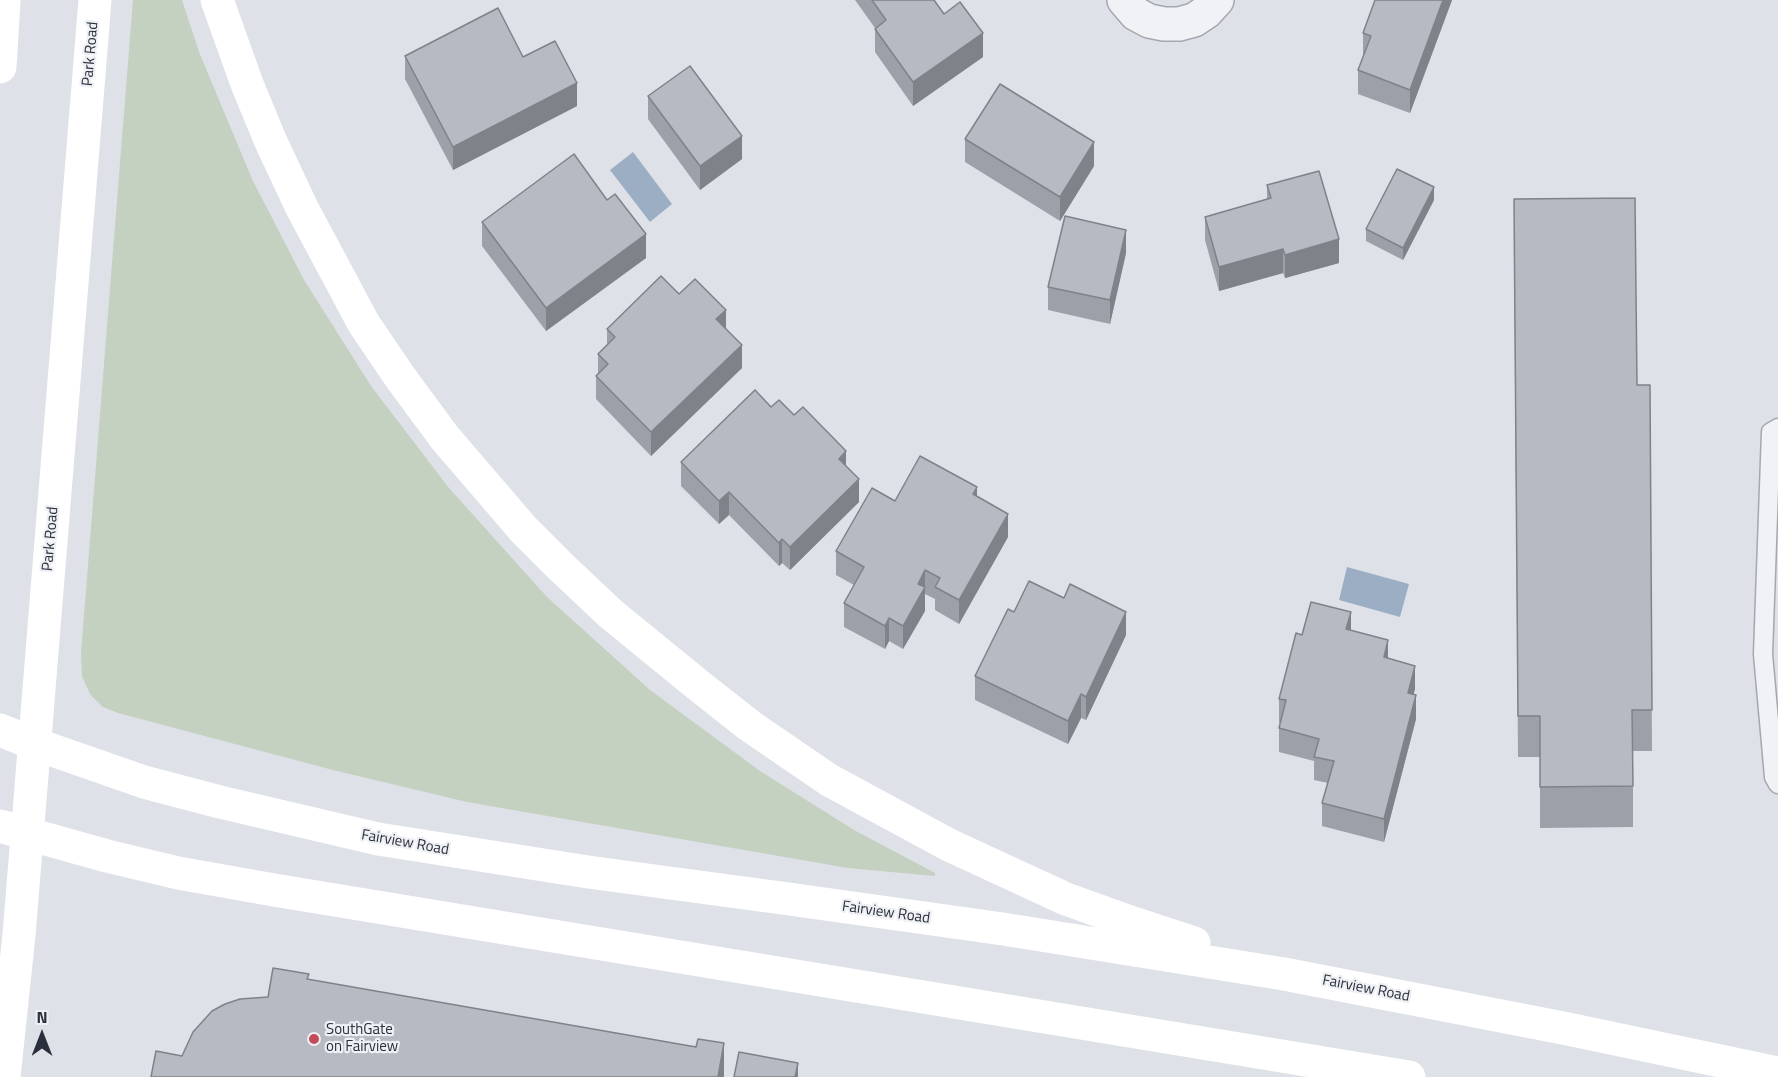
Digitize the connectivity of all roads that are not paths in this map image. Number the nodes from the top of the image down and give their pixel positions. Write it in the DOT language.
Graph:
graph roads {
  1 [pos="4,0"];
  2 [pos="95,0"];
  3 [pos="217,0"];
  4 [pos="1124,0"];
  5 [pos="1217,0"];
  6 [pos="0,67"];
  7 [pos="1778,428"];
  8 [pos="0,730"];
  9 [pos="35,744"];
  10 [pos="1778,784"];
  11 [pos="13,830"];
  12 [pos="1284,974"];
  13 [pos="1778,1073"];
  14 [pos="4,1077"];
  15 [pos="1408,1077"];
  1 -- 6 [label="main road"];
  2 -- 9 [label="main road, Park Road"];
  3 -- 12 [label="main road"];
  4 -- 5 [label="street"];
  7 -- 10 [label="lane"];
  8 -- 9 [label="main road, Fairview Road"];
  9 -- 11 [label="main road, Park Road"];
  9 -- 12 [label="main road, Fairview Road"];
  11 -- 14 [label="main road, Park Road"];
  11 -- 15 [label="main road"];
  12 -- 13 [label="main road, Fairview Road"];
}
